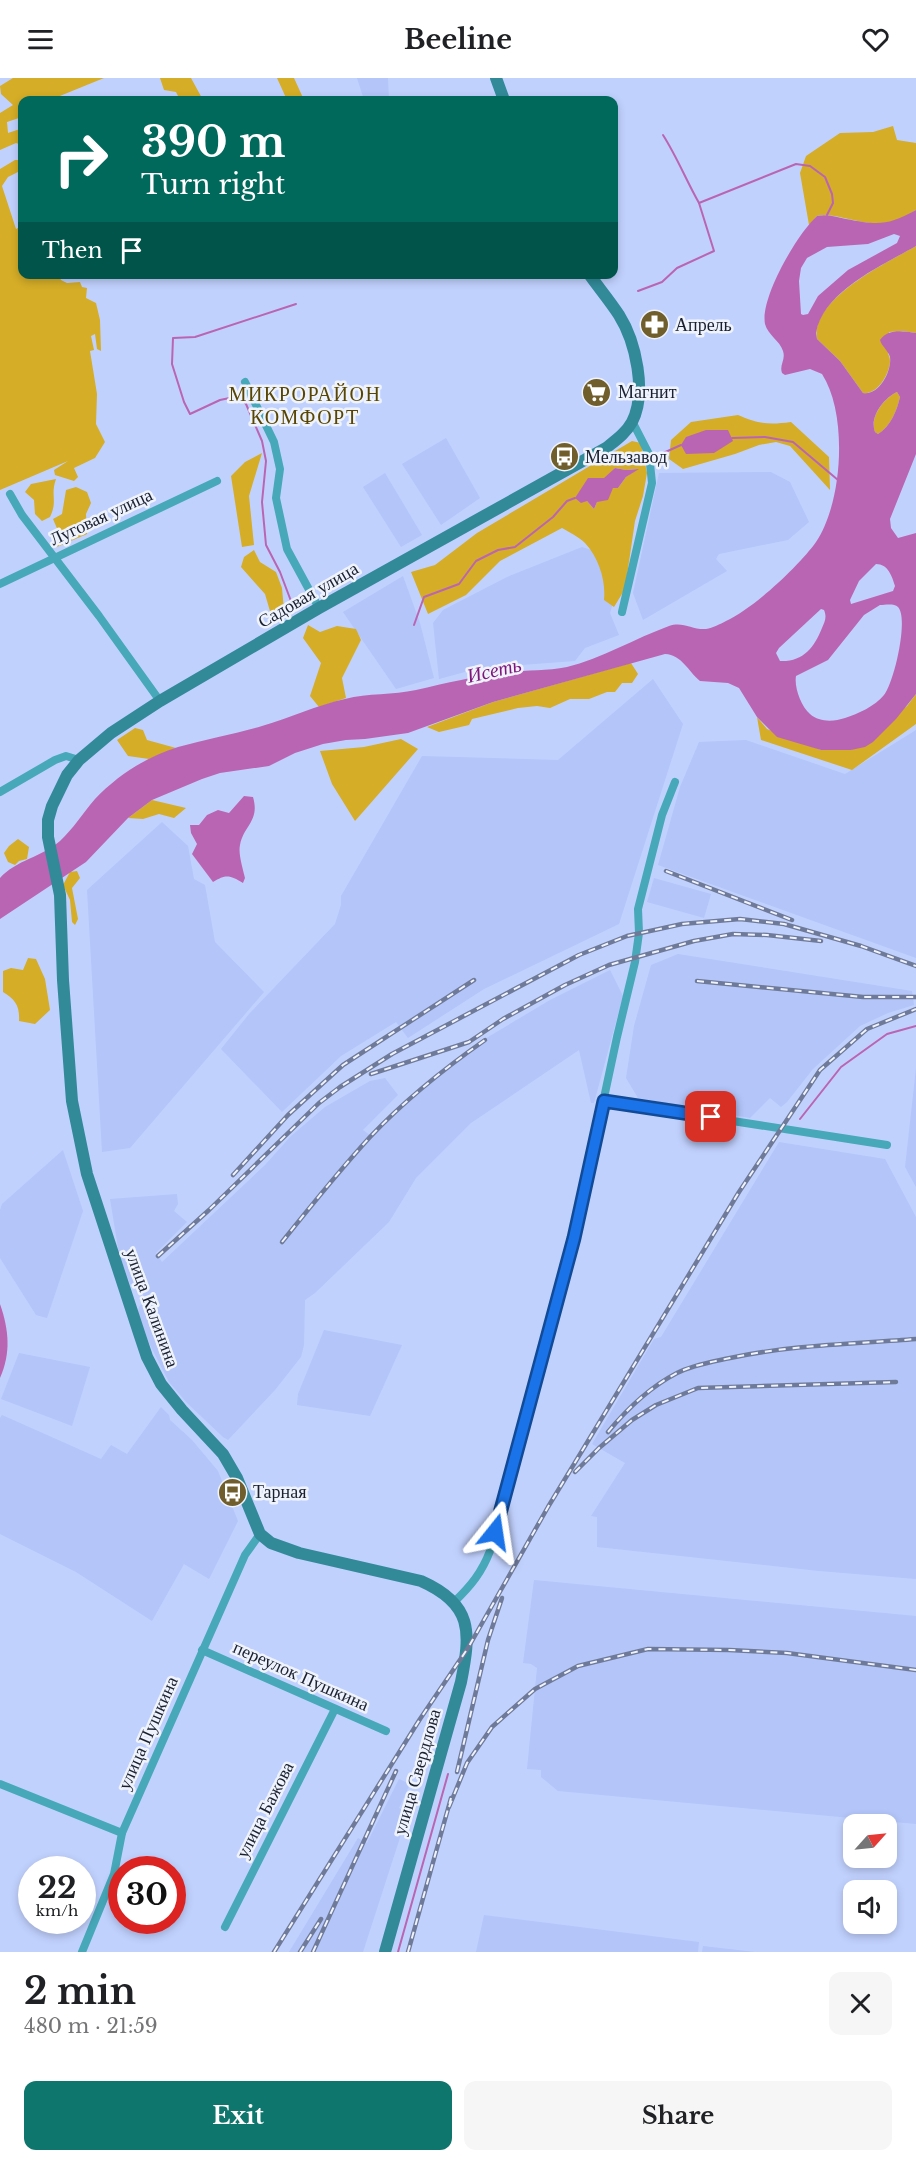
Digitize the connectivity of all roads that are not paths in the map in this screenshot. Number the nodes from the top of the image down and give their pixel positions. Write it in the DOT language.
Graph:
graph roads {
  1 [pos="496,78"];
  2 [pos="503,96"];
  3 [pos="593,279"];
  4 [pos="245,382"];
  5 [pos="632,421"];
  6 [pos="217,481"];
  7 [pos="10,494"];
  8 [pos="55,557"];
  9 [pos="0,584"];
  10 [pos="319,608"];
  11 [pos="622,612"];
  12 [pos="160,701"];
  13 [pos="79,760"];
  14 [pos="675,782"];
  15 [pos="0,792"];
  16 [pos="48,837"];
  17 [pos="604,1101"];
  18 [pos="887,1145"];
  19 [pos="260,1534"];
  20 [pos="454,1602"];
  21 [pos="202,1650"];
  22 [pos="335,1709"];
  23 [pos="386,1731"];
  24 [pos="0,1784"];
  25 [pos="122,1833"];
  26 [pos="225,1927"];
  27 [pos="82,1952"];
  28 [pos="385,1952"];
  1 -- 2 [label="main road"];
  3 -- 5 [label="main road"];
  4 -- 10 [label="street"];
  5 -- 10 [label="main road, Садовая улица"];
  5 -- 11 [label="street"];
  6 -- 8 [label="street, Луговая улица"];
  7 -- 8 [label="street"];
  8 -- 9 [label="street, Луговая улица"];
  8 -- 12 [label="street"];
  10 -- 12 [label="main road, Садовая улица"];
  12 -- 13 [label="main road, Садовая улица"];
  13 -- 15 [label="street"];
  13 -- 16 [label="main road, Садовая улица"];
  14 -- 17 [label="street"];
  16 -- 19 [label="main road, улица Калинина"];
  17 -- 18 [label="street"];
  17 -- 20 [label="street"];
  19 -- 20 [label="main road"];
  19 -- 21 [label="street, улица Пушкина"];
  20 -- 28 [label="main road, улица Свердлова"];
  21 -- 22 [label="street, переулок Пушкина"];
  21 -- 25 [label="street, улица Пушкина"];
  22 -- 23 [label="street, переулок Пушкина"];
  22 -- 26 [label="street, улица Бажова"];
  24 -- 25 [label="street"];
  25 -- 27 [label="street, улица Пушкина"];
}
